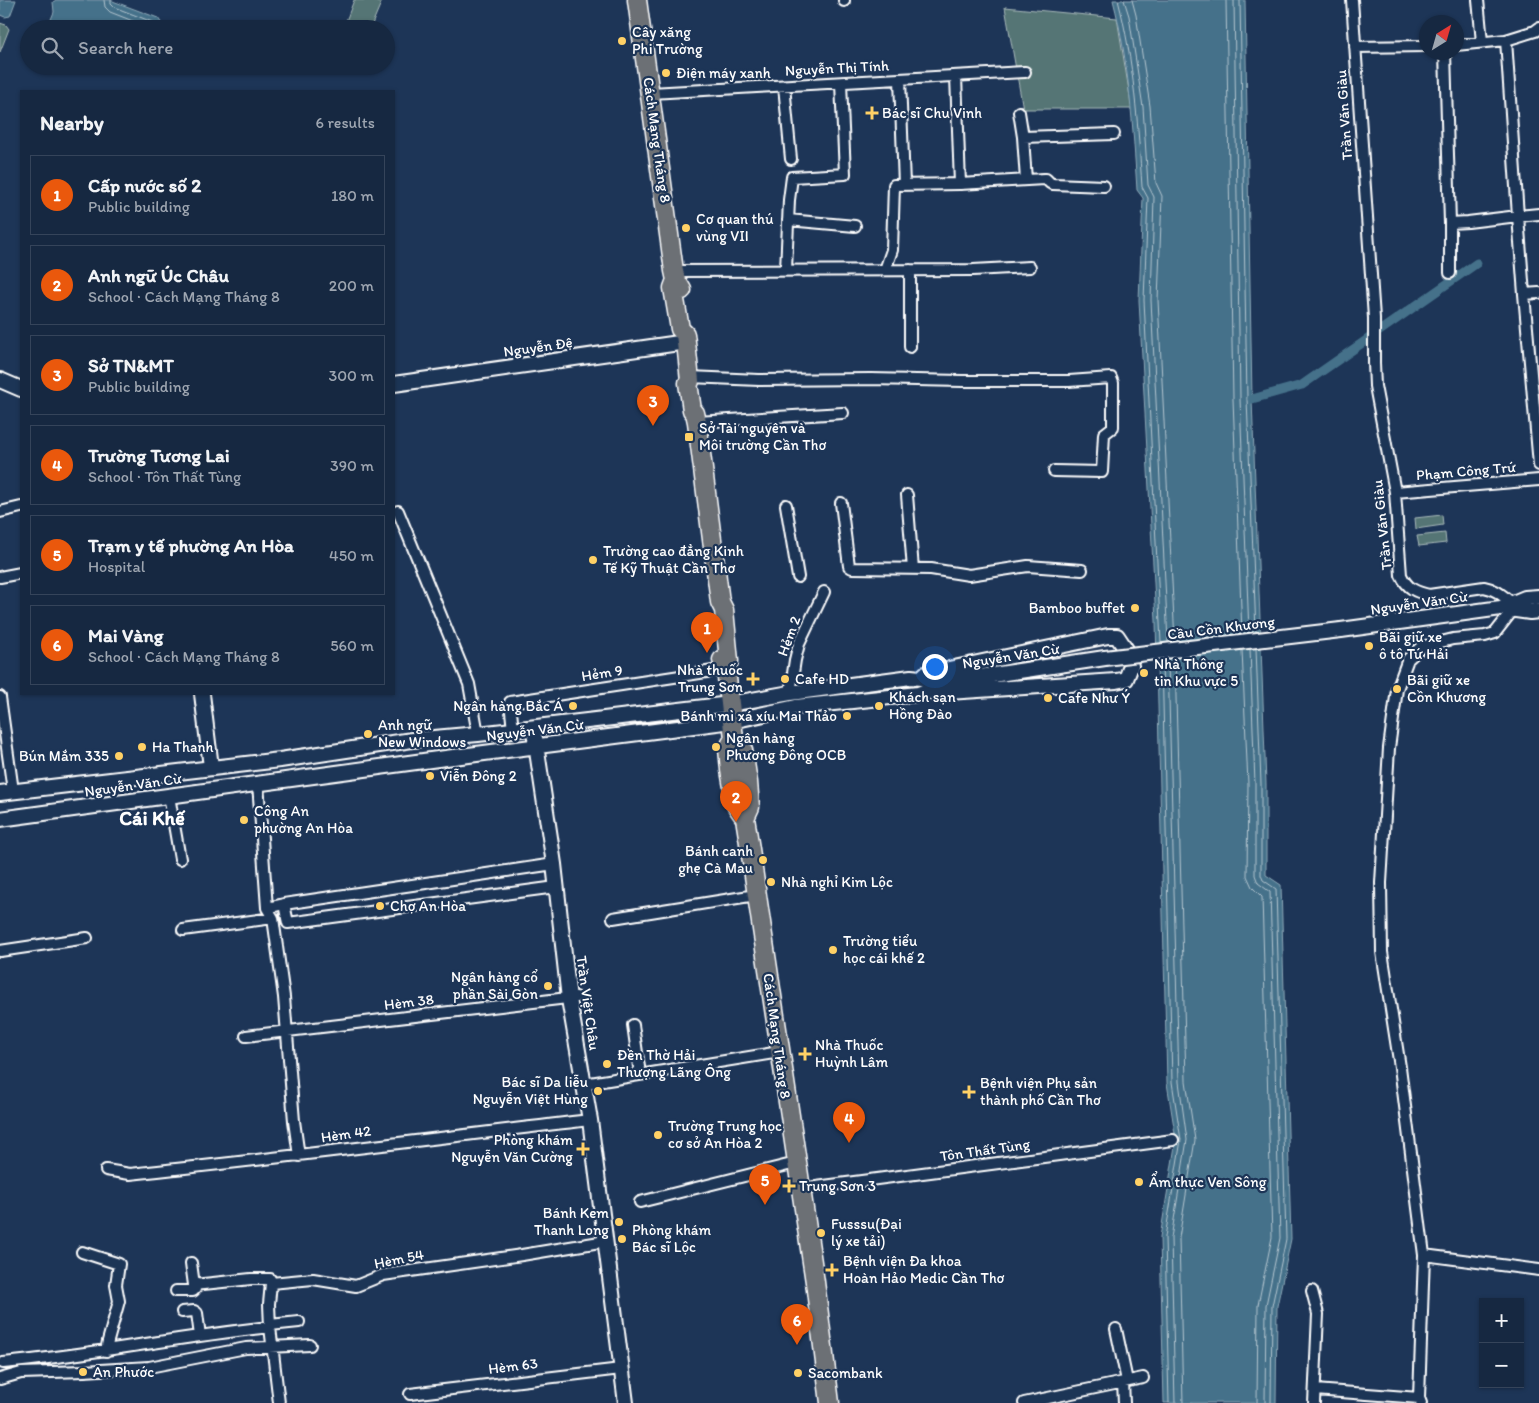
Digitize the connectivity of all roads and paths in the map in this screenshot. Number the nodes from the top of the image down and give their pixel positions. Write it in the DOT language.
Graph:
graph roads {
  1 [pos="637,0"];
  2 [pos="1352,0"];
  3 [pos="1478,0"];
  4 [pos="1539,28"];
  5 [pos="1506,40"];
  6 [pos="1482,42"];
  7 [pos="1464,44"];
  8 [pos="1419,46"];
  9 [pos="1355,47"];
  10 [pos="1445,60"];
  11 [pos="1025,72"];
  12 [pos="956,76"];
  13 [pos="900,79"];
  14 [pos="841,82"];
  15 [pos="784,86"];
  16 [pos="651,93"];
  17 [pos="1018,112"];
  18 [pos="1114,134"];
  19 [pos="1023,137"];
  20 [pos="791,159"];
  21 [pos="1026,180"];
  22 [pos="960,184"];
  23 [pos="904,185"];
  24 [pos="1104,186"];
  25 [pos="1539,214"];
  26 [pos="1518,216"];
  27 [pos="788,220"];
  28 [pos="1450,223"];
  29 [pos="855,226"];
  30 [pos="1030,267"];
  31 [pos="786,270"];
  32 [pos="885,270"];
  33 [pos="910,270"];
  34 [pos="1450,274"];
  35 [pos="675,275"];
  36 [pos="1539,293"];
  37 [pos="1524,294"];
  38 [pos="685,338"];
  39 [pos="910,348"];
  40 [pos="690,379"];
  41 [pos="0,380"];
  42 [pos="395,384"];
  43 [pos="1535,384"];
  44 [pos="20,389"];
  45 [pos="843,413"];
  46 [pos="696,418"];
  47 [pos="1539,464"];
  48 [pos="1054,471"];
  49 [pos="1539,480"];
  50 [pos="1395,492"];
  51 [pos="907,495"];
  52 [pos="841,503"];
  53 [pos="786,505"];
  54 [pos="20,507"];
  55 [pos="398,511"];
  56 [pos="0,512"];
  57 [pos="913,569"];
  58 [pos="1082,570"];
  59 [pos="20,573"];
  60 [pos="0,577"];
  61 [pos="798,577"];
  62 [pos="824,592"];
  63 [pos="1539,597"];
  64 [pos="1509,607"];
  65 [pos="1539,611"];
  66 [pos="1341,630"];
  67 [pos="1105,658"];
  68 [pos="726,669"];
  69 [pos="911,677"];
  70 [pos="953,681"];
  71 [pos="790,693"];
  72 [pos="918,694"];
  73 [pos="202,695"];
  74 [pos="0,697"];
  75 [pos="732,721"];
  76 [pos="533,728"];
  77 [pos="513,730"];
  78 [pos="478,734"];
  79 [pos="536,746"];
  80 [pos="212,767"];
  81 [pos="5,768"];
  82 [pos="258,784"];
  83 [pos="7,792"];
  84 [pos="169,796"];
  85 [pos="0,819"];
  86 [pos="180,860"];
  87 [pos="554,864"];
  88 [pos="556,887"];
  89 [pos="756,896"];
  90 [pos="284,904"];
  91 [pos="270,913"];
  92 [pos="613,918"];
  93 [pos="183,930"];
  94 [pos="87,938"];
  95 [pos="0,951"];
  96 [pos="573,998"];
  97 [pos="633,1025"];
  98 [pos="287,1032"];
  99 [pos="246,1036"];
  100 [pos="780,1052"];
  101 [pos="640,1074"];
  102 [pos="584,1084"];
  103 [pos="590,1120"];
  104 [pos="1173,1140"];
  105 [pos="300,1156"];
  106 [pos="796,1163"];
  107 [pos="106,1170"];
  108 [pos="801,1189"];
  109 [pos="640,1202"];
  110 [pos="606,1241"];
  111 [pos="82,1252"];
  112 [pos="1424,1255"];
  113 [pos="191,1263"];
  114 [pos="1539,1270"];
  115 [pos="271,1283"];
  116 [pos="194,1285"];
  117 [pos="176,1291"];
  118 [pos="1312,1291"];
  119 [pos="182,1312"];
  120 [pos="299,1322"];
  121 [pos="270,1326"];
  122 [pos="1116,1328"];
  123 [pos="200,1336"];
  124 [pos="310,1345"];
  125 [pos="273,1346"];
  126 [pos="104,1351"];
  127 [pos="3,1363"];
  128 [pos="621,1369"];
  129 [pos="104,1370"];
  130 [pos="1143,1378"];
  131 [pos="0,1379"];
  132 [pos="1125,1382"];
  133 [pos="1315,1390"];
  134 [pos="410,1394"];
  135 [pos="1420,1401"];
  136 [pos="279,1403"];
  137 [pos="626,1403"];
  138 [pos="830,1403"];
  139 [pos="1024,1403"];
  140 [pos="1124,1403"];
  141 [pos="1314,1403"];
  1 -- 16 [label="highway, Cách Mạng Tháng 8"];
  2 -- 9 [label="street, Trần Văn Giàu"];
  3 -- 6 [label="street"];
  4 -- 5 [label="street"];
  5 -- 6 [label="street"];
  5 -- 26 [label="street"];
  6 -- 7 [label="street"];
  8 -- 9 [label="street"];
  9 -- 50 [label="street, Trần Văn Giàu"];
  10 -- 28 [label="street"];
  11 -- 12 [label="street, Nguyễn Thị Tính"];
  12 -- 13 [label="street, Nguyễn Thị Tính"];
  12 -- 22 [label="street"];
  13 -- 14 [label="street, Nguyễn Thị Tính"];
  13 -- 23 [label="street"];
  14 -- 15 [label="street, Nguyễn Thị Tính"];
  14 -- 27 [label="street"];
  15 -- 16 [label="street, Nguyễn Thị Tính"];
  15 -- 20 [label="street"];
  16 -- 35 [label="highway, Cách Mạng Tháng 8"];
  17 -- 19 [label="street"];
  18 -- 19 [label="street"];
  19 -- 21 [label="street"];
  21 -- 22 [label="street"];
  21 -- 24 [label="street"];
  22 -- 23 [label="street"];
  23 -- 32 [label="street"];
  25 -- 26 [label="street"];
  26 -- 28 [label="street"];
  26 -- 37 [label="street"];
  27 -- 29 [label="street"];
  27 -- 31 [label="street"];
  28 -- 34 [label="street"];
  30 -- 33 [label="street"];
  31 -- 32 [label="street"];
  31 -- 35 [label="street"];
  32 -- 33 [label="street"];
  33 -- 39 [label="street"];
  35 -- 38 [label="highway, Cách Mạng Tháng 8"];
  36 -- 37 [label="street"];
  37 -- 43 [label="street"];
  38 -- 40 [label="highway, Cách Mạng Tháng 8"];
  38 -- 42 [label="main road, Nguyễn Đệ"];
  40 -- 46 [label="highway, Cách Mạng Tháng 8"];
  40 -- 48 [label="street"];
  41 -- 44 [label="main road"];
  43 -- 47 [label="street"];
  45 -- 46 [label="street"];
  46 -- 68 [label="highway, Cách Mạng Tháng 8"];
  49 -- 50 [label="street, Phạm Công Trứ"];
  50 -- 64 [label="street, Trần Văn Giàu"];
  51 -- 57 [label="street"];
  52 -- 57 [label="street"];
  53 -- 61 [label="street"];
  54 -- 56 [label="street"];
  55 -- 78 [label="street"];
  57 -- 58 [label="street"];
  59 -- 60 [label="street"];
  62 -- 71 [label="street, Hẻm 2"];
  63 -- 64 [label="main road, Nguyễn Văn Cừ"];
  64 -- 65 [label="main road, Nguyễn Văn Cừ"];
  64 -- 66 [label="main road, Nguyễn Văn Cừ"];
  64 -- 112 [label="street"];
  66 -- 67 [label="main road, Cầu Cồn Khương, bridge"];
  67 -- 70 [label="main road, Nguyễn Văn Cừ"];
  68 -- 75 [label="highway, Cách Mạng Tháng 8"];
  68 -- 77 [label="street, Hẻm 9"];
  69 -- 70 [label="main road, Nguyễn Văn Cừ"];
  69 -- 71 [label="main road, Nguyễn Văn Cừ"];
  69 -- 72 [label="main road"];
  70 -- 72 [label="main road, Nguyễn Văn Cừ"];
  71 -- 75 [label="main road, Nguyễn Văn Cừ"];
  72 -- 75 [label="main road, Nguyễn Văn Cừ"];
  73 -- 80 [label="main road"];
  74 -- 81 [label="street"];
  75 -- 76 [label="main road, Nguyễn Văn Cừ"];
  75 -- 79 [label="main road, Nguyễn Văn Cừ"];
  75 -- 89 [label="highway, Cách Mạng Tháng 8"];
  76 -- 77 [label="main road, Nguyễn Văn Cừ"];
  76 -- 79 [label="main road, Trần Việt Châu"];
  77 -- 78 [label="main road, Nguyễn Văn Cừ"];
  78 -- 80 [label="main road, Nguyễn Văn Cừ"];
  79 -- 82 [label="main road, Nguyễn Văn Cừ"];
  79 -- 87 [label="main road, Trần Việt Châu"];
  80 -- 83 [label="main road, Nguyễn Văn Cừ"];
  81 -- 83 [label="street"];
  82 -- 84 [label="main road, Nguyễn Văn Cừ"];
  82 -- 91 [label="street"];
  84 -- 85 [label="main road, Nguyễn Văn Cừ"];
  84 -- 86 [label="street"];
  87 -- 88 [label="main road, Trần Việt Châu"];
  87 -- 90 [label="street"];
  88 -- 90 [label="street"];
  88 -- 96 [label="main road, Trần Việt Châu"];
  89 -- 92 [label="street"];
  89 -- 100 [label="highway, Cách Mạng Tháng 8"];
  90 -- 91 [label="street"];
  91 -- 93 [label="street"];
  91 -- 98 [label="street"];
  94 -- 95 [label="street"];
  96 -- 98 [label="street, Hèm 38"];
  96 -- 102 [label="main road, Trần Việt Châu"];
  97 -- 101 [label="street"];
  98 -- 99 [label="street, Hèm 38"];
  98 -- 105 [label="street"];
  100 -- 101 [label="street"];
  100 -- 106 [label="highway, Cách Mạng Tháng 8"];
  101 -- 102 [label="street"];
  102 -- 103 [label="main road, Trần Việt Châu"];
  103 -- 105 [label="street, Hèm 42"];
  103 -- 110 [label="main road, Trần Việt Châu"];
  104 -- 108 [label="street, Tôn Thất Tùng"];
  105 -- 107 [label="street, Hèm 42"];
  106 -- 108 [label="highway, Cách Mạng Tháng 8"];
  106 -- 109 [label="street"];
  108 -- 138 [label="highway, Cách Mạng Tháng 8"];
  110 -- 115 [label="street, Hèm 54"];
  110 -- 128 [label="main road, Trần Việt Châu"];
  111 -- 126 [label="street"];
  112 -- 114 [label="street"];
  112 -- 135 [label="street"];
  113 -- 116 [label="street"];
  115 -- 116 [label="street, Hèm 54"];
  115 -- 121 [label="street"];
  116 -- 117 [label="street"];
  118 -- 133 [label="street"];
  119 -- 123 [label="street"];
  120 -- 121 [label="street"];
  121 -- 123 [label="street"];
  121 -- 125 [label="street"];
  122 -- 132 [label="street"];
  123 -- 126 [label="street"];
  124 -- 125 [label="street"];
  125 -- 129 [label="street"];
  125 -- 136 [label="street"];
  126 -- 127 [label="street"];
  126 -- 129 [label="street"];
  128 -- 134 [label="street, Hèm 63"];
  128 -- 137 [label="main road, Trần Việt Châu"];
  129 -- 131 [label="street"];
  130 -- 132 [label="street"];
  132 -- 139 [label="street"];
  132 -- 140 [label="street"];
  133 -- 135 [label="street"];
  133 -- 141 [label="street"];
}
